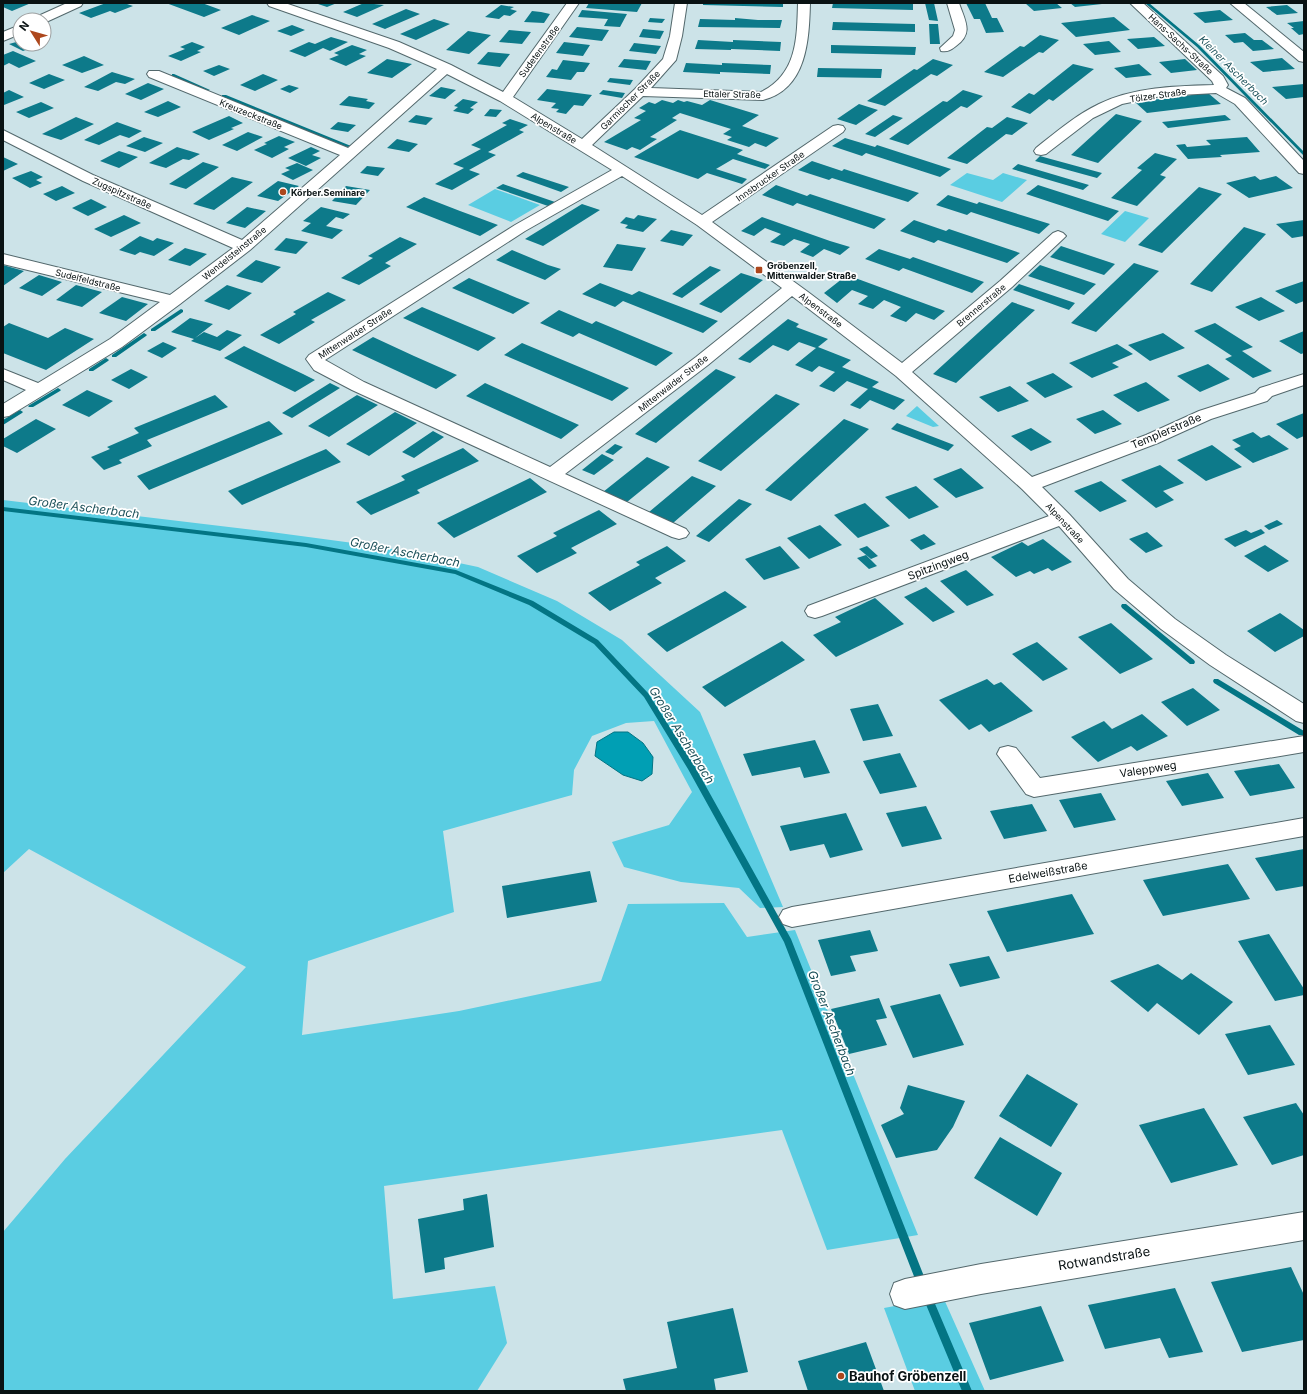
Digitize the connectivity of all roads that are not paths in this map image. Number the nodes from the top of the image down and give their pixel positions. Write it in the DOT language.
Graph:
graph roads {
  1 [pos="78,3"];
  2 [pos="273,3"];
  3 [pos="573,3"];
  4 [pos="681,3"];
  5 [pos="804,3"];
  6 [pos="953,3"];
  7 [pos="1136,3"];
  8 [pos="1236,3"];
  9 [pos="52,15"];
  10 [pos="946,48"];
  11 [pos="1304,58"];
  12 [pos="446,68"];
  13 [pos="154,74"];
  14 [pos="1219,89"];
  15 [pos="640,92"];
  16 [pos="505,98"];
  17 [pos="838,129"];
  18 [pos="3,134"];
  19 [pos="583,146"];
  20 [pos="1041,151"];
  21 [pos="349,154"];
  22 [pos="622,170"];
  23 [pos="1304,170"];
  24 [pos="702,222"];
  25 [pos="1058,236"];
  26 [pos="244,247"];
  27 [pos="3,259"];
  28 [pos="792,288"];
  29 [pos="174,301"];
  30 [pos="902,372"];
  31 [pos="3,374"];
  32 [pos="1304,379"];
  33 [pos="40,390"];
  34 [pos="3,412"];
  35 [pos="552,476"];
  36 [pos="1029,486"];
  37 [pos="1062,518"];
  38 [pos="679,533"];
  39 [pos="815,611"];
  40 [pos="1299,706"];
  41 [pos="1304,744"];
  42 [pos="1008,754"];
  43 [pos="1304,827"];
  44 [pos="792,917"];
  45 [pos="1304,1226"];
  46 [pos="920,1290"];
  1 -- 9 [label="street"];
  2 -- 12 [label="street, Alpenstraße"];
  3 -- 16 [label="street, Sudetenstraße"];
  4 -- 15 [label="street, Garmischer Straße"];
  5 -- 15 [label="street, Ettaler Straße"];
  6 -- 10 [label="street"];
  7 -- 14 [label="street, Hans-Sachs-Straße"];
  8 -- 11 [label="street"];
  12 -- 16 [label="street, Alpenstraße"];
  12 -- 21 [label="street, Wendelsteinstraße"];
  13 -- 21 [label="street, Kreuzeckstraße"];
  14 -- 20 [label="street, Tölzer Straße"];
  14 -- 23 [label="street"];
  15 -- 19 [label="street, Garmischer Straße"];
  16 -- 19 [label="street, Alpenstraße"];
  17 -- 24 [label="street, Innsbrucker Straße"];
  18 -- 26 [label="street, Zugspitzstraße"];
  19 -- 22 [label="street, Alpenstraße"];
  21 -- 26 [label="street, Wendelsteinstraße"];
  22 -- 24 [label="street, Alpenstraße"];
  22 -- 35 [label="street, Mittenwalder Straße"];
  24 -- 28 [label="street, Alpenstraße"];
  25 -- 30 [label="street, Brennerstraße"];
  26 -- 29 [label="street, Wendelsteinstraße"];
  27 -- 29 [label="street, Sudelfeldstraße"];
  28 -- 30 [label="street, Alpenstraße"];
  28 -- 35 [label="street, Mittenwalder Straße"];
  29 -- 33 [label="street, Wendelsteinstraße"];
  30 -- 36 [label="street, Alpenstraße"];
  31 -- 33 [label="street"];
  32 -- 36 [label="street, Templerstraße"];
  33 -- 34 [label="street, Wendelsteinstraße"];
  35 -- 38 [label="street, Mittenwalder Straße"];
  36 -- 37 [label="street, Alpenstraße"];
  37 -- 39 [label="street, Spitzingweg"];
  37 -- 40 [label="street, Alpenstraße"];
  41 -- 42 [label="street, Valeppweg"];
  43 -- 44 [label="street, Edelweißstraße"];
  45 -- 46 [label="street, Rotwandstraße"];
}
